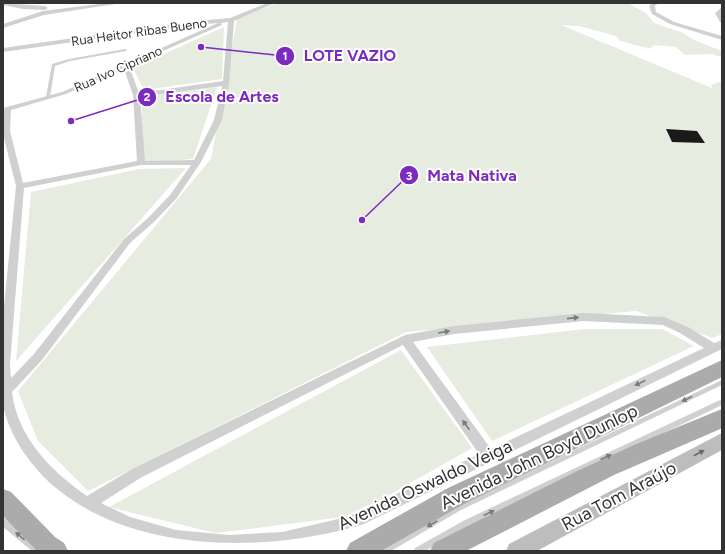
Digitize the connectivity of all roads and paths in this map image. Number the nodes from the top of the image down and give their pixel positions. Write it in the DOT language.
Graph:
graph roads {
  1 [pos="4,3"];
  2 [pos="95,3"];
  3 [pos="119,3"];
  4 [pos="272,3"];
  5 [pos="655,3"];
  6 [pos="722,9"];
  7 [pos="231,20"];
  8 [pos="722,21"];
  9 [pos="187,24"];
  10 [pos="3,26"];
  11 [pos="194,35"];
  12 [pos="722,38"];
  13 [pos="3,50"];
  14 [pos="124,50"];
  15 [pos="126,66"];
  16 [pos="226,83"];
  17 [pos="136,95"];
  18 [pos="48,97"];
  19 [pos="6,109"];
  20 [pos="197,162"];
  21 [pos="141,163"];
  22 [pos="20,186"];
  23 [pos="405,339"];
  24 [pos="717,346"];
  25 [pos="722,368"];
  26 [pos="722,382"];
  27 [pos="7,390"];
  28 [pos="722,402"];
  29 [pos="722,418"];
  30 [pos="722,441"];
  31 [pos="488,456"];
  32 [pos="3,500"];
  33 [pos="87,504"];
  34 [pos="3,522"];
  35 [pos="38,551"];
  36 [pos="56,551"];
  37 [pos="358,551"];
  38 [pos="384,551"];
  39 [pos="418,551"];
  40 [pos="442,551"];
  41 [pos="516,551"];
  1 -- 2 [label="street"];
  3 -- 10 [label="street"];
  4 -- 7 [label="street, Rua Heitor Ribas Bueno"];
  5 -- 12 [label="street"];
  6 -- 8 [label="street"];
  7 -- 9 [label="street, Rua Heitor Ribas Bueno"];
  7 -- 11 [label="street, Rua Ivo Cipriano"];
  7 -- 16 [label="street"];
  9 -- 11 [label="street"];
  9 -- 13 [label="street, Rua Heitor Ribas Bueno"];
  11 -- 15 [label="street, Rua Ivo Cipriano"];
  14 -- 18 [label="lane"];
  15 -- 17 [label="street"];
  15 -- 18 [label="street, Rua Ivo Cipriano"];
  16 -- 17 [label="street"];
  16 -- 20 [label="street"];
  17 -- 21 [label="street"];
  18 -- 19 [label="street, Rua Ivo Cipriano"];
  19 -- 22 [label="street, Avenida Oswaldo Veiga"];
  20 -- 21 [label="street"];
  20 -- 27 [label="street"];
  21 -- 22 [label="street"];
  22 -- 27 [label="street, Avenida Oswaldo Veiga"];
  23 -- 24 [label="street, one-way"];
  31 -- 23 [label="street, one-way"];
  23 -- 33 [label="street"];
  24 -- 31 [label="street, Avenida Oswaldo Veiga, one-way"];
  25 -- 37 [label="main road, Avenida John Boyd Dunlop"];
  26 -- 38 [label="lane, one-way"];
  27 -- 33 [label="street, Avenida Oswaldo Veiga"];
  39 -- 28 [label="lane, one-way"];
  29 -- 40 [label="main road"];
  41 -- 30 [label="main road, Rua Tom Araújo, one-way"];
  31 -- 33 [label="street, Avenida Oswaldo Veiga"];
  32 -- 36 [label="main road"];
  35 -- 34 [label="lane, one-way"];
}
